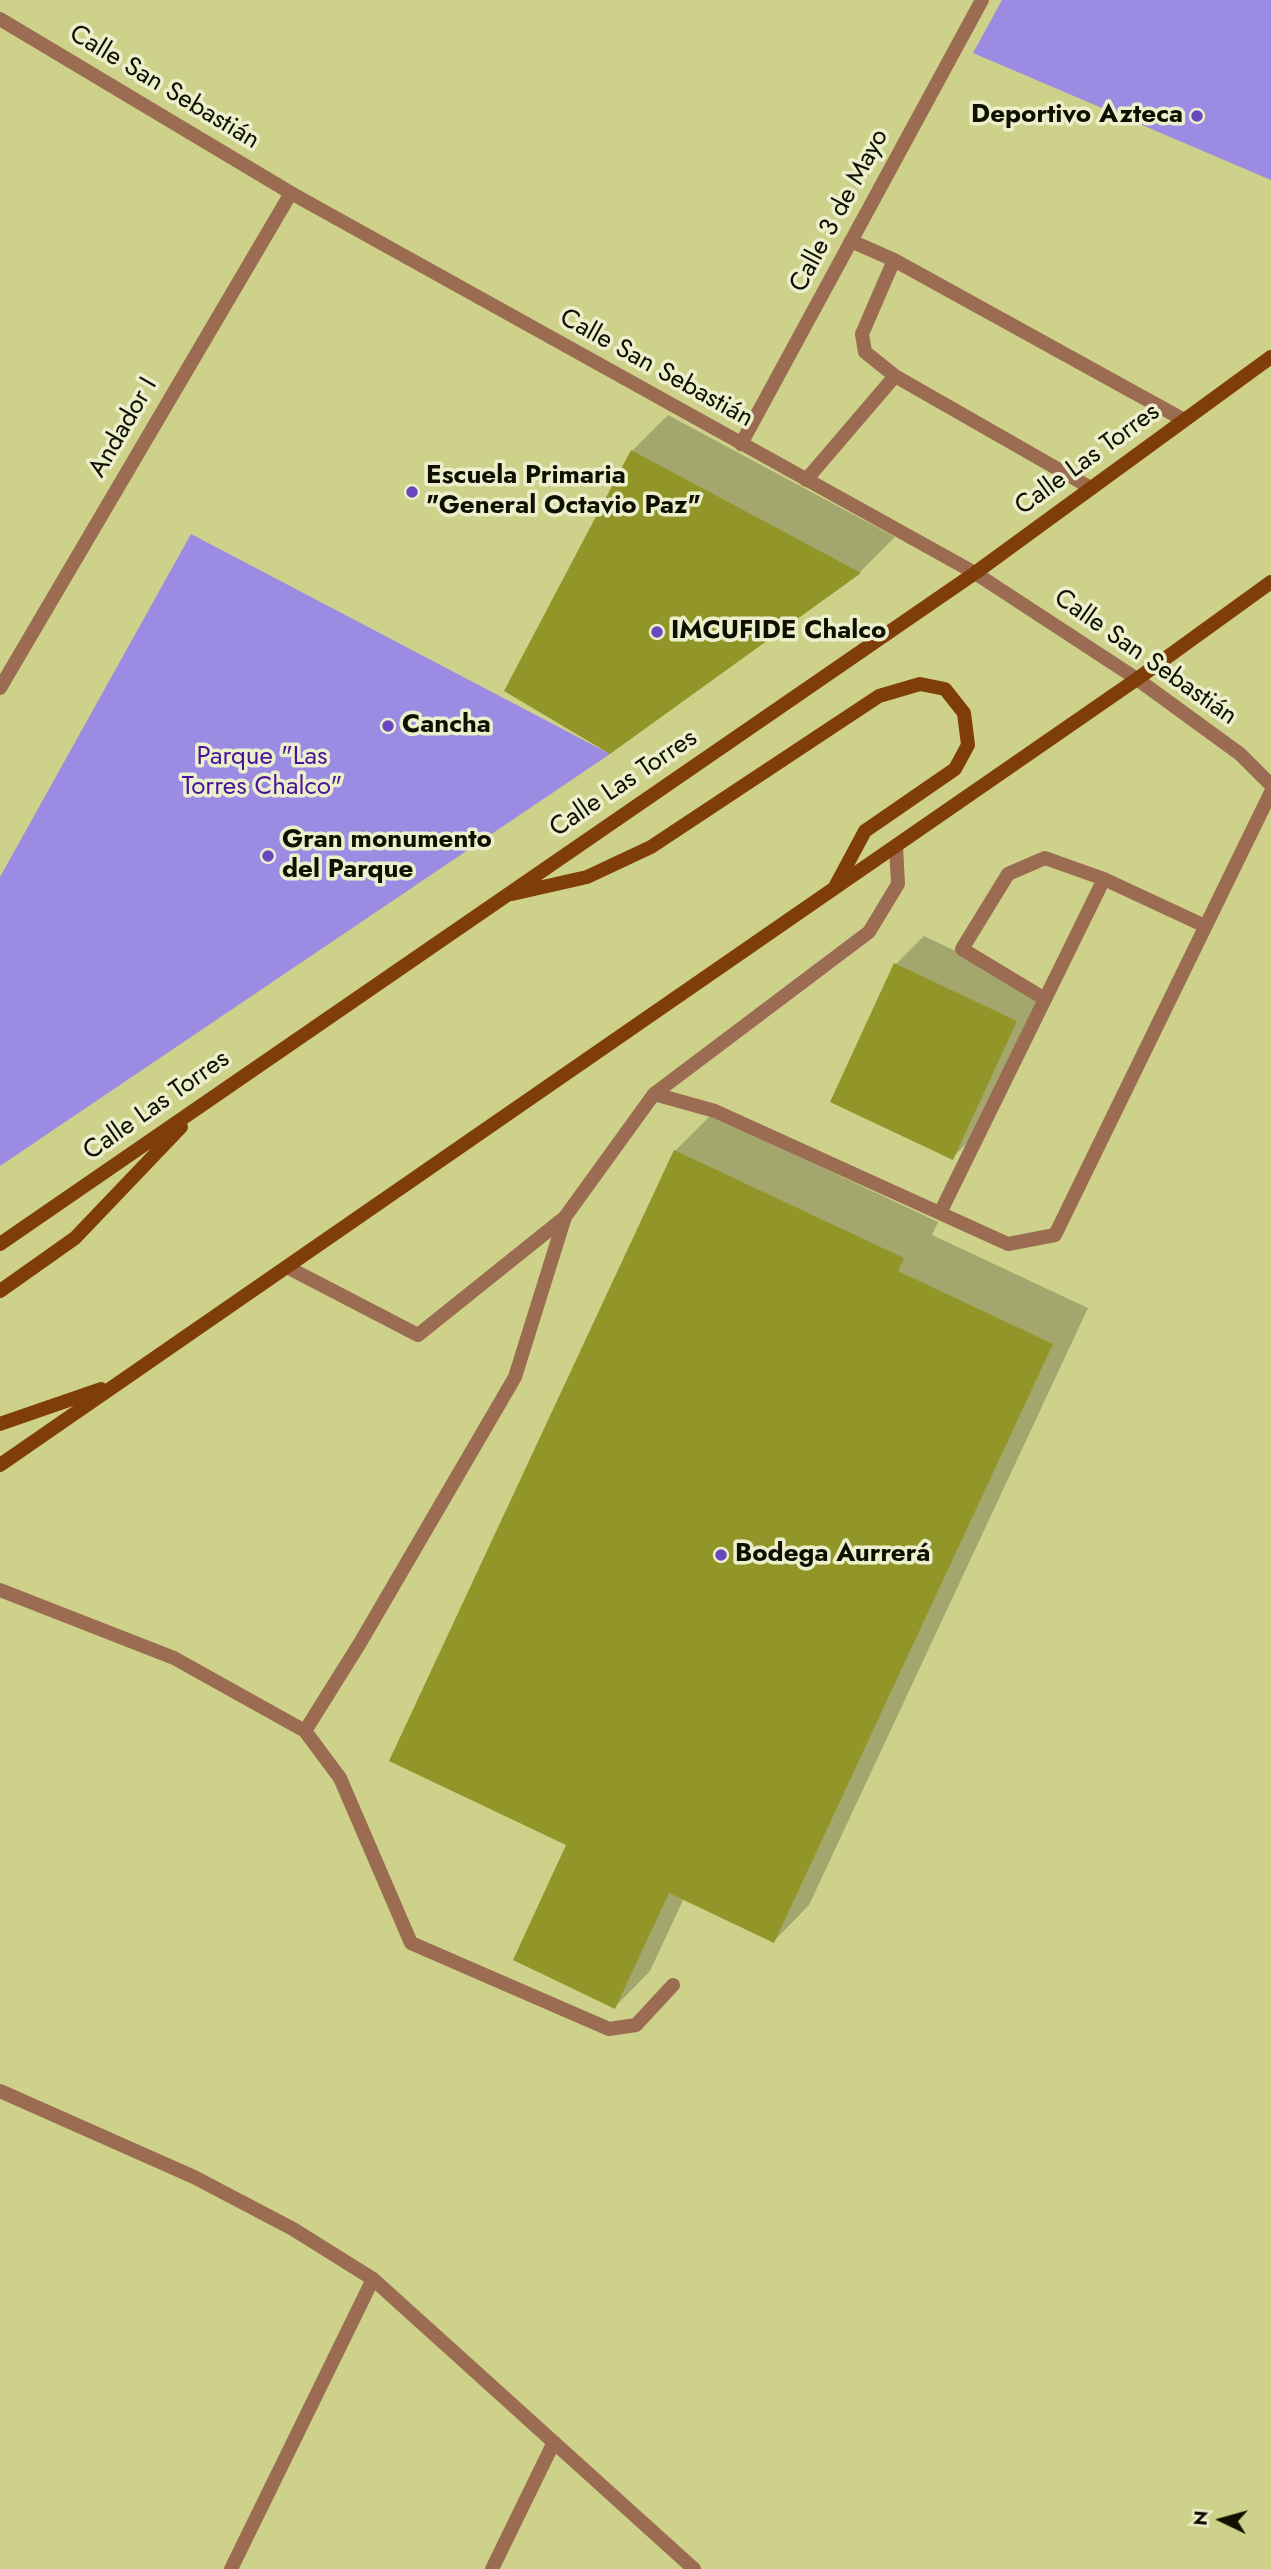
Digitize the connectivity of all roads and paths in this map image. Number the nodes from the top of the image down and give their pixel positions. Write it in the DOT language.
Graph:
graph roads {
  1 [pos="982,0"];
  2 [pos="0,19"];
  3 [pos="291,193"];
  4 [pos="851,241"];
  5 [pos="894,260"];
  6 [pos="1271,357"];
  7 [pos="895,376"];
  8 [pos="1184,420"];
  9 [pos="741,444"];
  10 [pos="806,480"];
  11 [pos="1091,488"];
  12 [pos="975,573"];
  13 [pos="1271,582"];
  14 [pos="1137,679"];
  15 [pos="0,688"];
  16 [pos="1271,785"];
  17 [pos="1271,792"];
  18 [pos="895,846"];
  19 [pos="1104,879"];
  20 [pos="833,889"];
  21 [pos="506,895"];
  22 [pos="1205,926"];
  23 [pos="1045,999"];
  24 [pos="654,1094"];
  25 [pos="202,1105"];
  26 [pos="940,1213"];
  27 [pos="565,1217"];
  28 [pos="0,1244"];
  29 [pos="287,1267"];
  30 [pos="0,1290"];
  31 [pos="118,1383"];
  32 [pos="0,1424"];
  33 [pos="0,1465"];
  34 [pos="0,1590"];
  35 [pos="305,1731"];
  36 [pos="673,1985"];
  37 [pos="0,2091"];
  38 [pos="373,2279"];
  39 [pos="554,2442"];
  40 [pos="231,2569"];
  41 [pos="492,2569"];
  42 [pos="694,2569"];
  1 -- 4 [label="street, Calle 3 de Mayo"];
  2 -- 3 [label="street, Calle San Sebastián"];
  3 -- 9 [label="street, Calle San Sebastián"];
  3 -- 15 [label="street, Andador I"];
  4 -- 5 [label="street"];
  4 -- 9 [label="street, Calle 3 de Mayo"];
  5 -- 7 [label="street"];
  5 -- 8 [label="street"];
  6 -- 8 [label="main road, Calle Las Torres"];
  7 -- 10 [label="street"];
  7 -- 11 [label="street"];
  8 -- 11 [label="main road, Calle Las Torres"];
  9 -- 10 [label="street, Calle San Sebastián"];
  10 -- 12 [label="street, Calle San Sebastián"];
  11 -- 12 [label="main road, Calle Las Torres"];
  12 -- 14 [label="street, Calle San Sebastián"];
  12 -- 21 [label="main road, Calle Las Torres"];
  13 -- 14 [label="main road"];
  14 -- 16 [label="street, Calle San Sebastián"];
  14 -- 18 [label="main road"];
  17 -- 22 [label="street"];
  18 -- 20 [label="main road"];
  18 -- 24 [label="street"];
  19 -- 22 [label="street"];
  19 -- 23 [label="street"];
  19 -- 23 [label="street"];
  20 -- 21 [label="main road"];
  20 -- 29 [label="main road"];
  21 -- 25 [label="main road, Calle Las Torres"];
  22 -- 26 [label="street"];
  23 -- 26 [label="street"];
  24 -- 26 [label="street"];
  24 -- 27 [label="street"];
  25 -- 28 [label="main road, Calle Las Torres"];
  25 -- 30 [label="main road"];
  27 -- 29 [label="street"];
  27 -- 35 [label="street"];
  29 -- 31 [label="main road"];
  31 -- 32 [label="main road"];
  31 -- 33 [label="main road"];
  34 -- 35 [label="street"];
  35 -- 36 [label="street"];
  37 -- 38 [label="street"];
  38 -- 39 [label="street"];
  38 -- 40 [label="street"];
  39 -- 41 [label="street"];
  39 -- 42 [label="street"];
}
